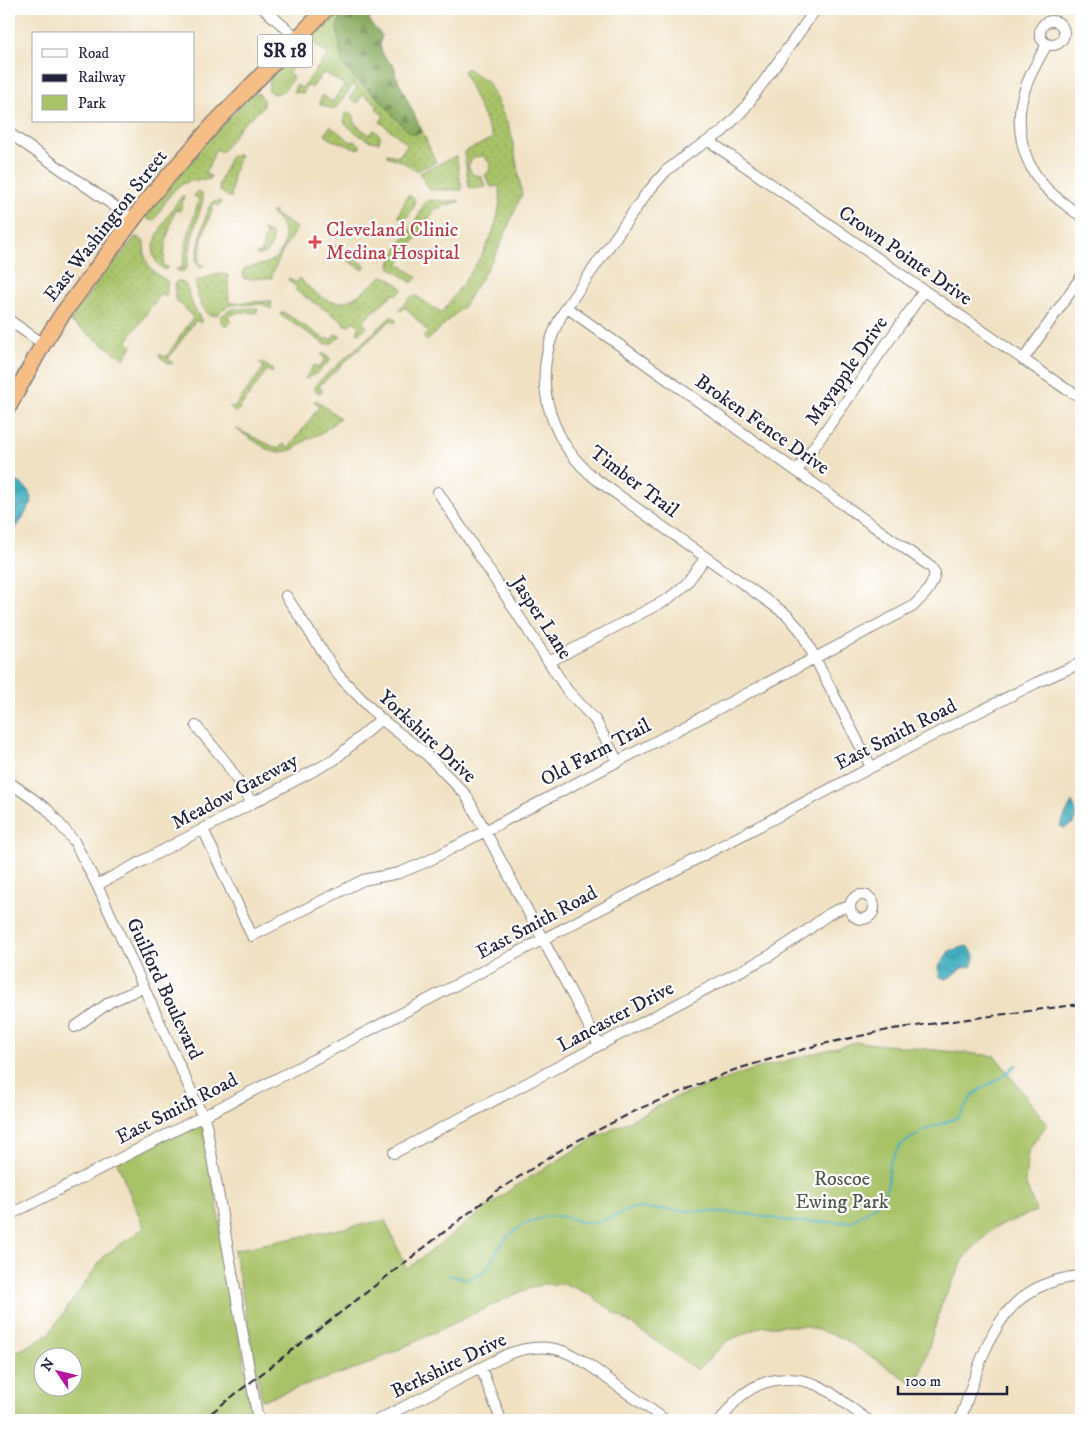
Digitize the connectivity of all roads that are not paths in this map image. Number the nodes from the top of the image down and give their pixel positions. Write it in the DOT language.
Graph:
graph roads {
  1 [pos="264,9"];
  2 [pos="326,9"];
  3 [pos="816,9"];
  4 [pos="297,38"];
  5 [pos="1047,44"];
  6 [pos="9,133"];
  7 [pos="709,141"];
  8 [pos="1081,216"];
  9 [pos="133,219"];
  10 [pos="1081,277"];
  11 [pos="924,291"];
  12 [pos="566,307"];
  13 [pos="9,320"];
  14 [pos="43,344"];
  15 [pos="1023,360"];
  16 [pos="1081,397"];
  17 [pos="9,406"];
  18 [pos="797,471"];
  19 [pos="438,492"];
  20 [pos="706,557"];
  21 [pos="935,573"];
  22 [pos="286,596"];
  23 [pos="814,658"];
  24 [pos="549,662"];
  25 [pos="1081,663"];
  26 [pos="381,719"];
  27 [pos="196,726"];
  28 [pos="618,762"];
  29 [pos="871,768"];
  30 [pos="9,782"];
  31 [pos="252,803"];
  32 [pos="203,829"];
  33 [pos="486,831"];
  34 [pos="97,885"];
  35 [pos="850,907"];
  36 [pos="543,939"];
  37 [pos="144,987"];
  38 [pos="75,1027"];
  39 [pos="599,1045"];
  40 [pos="203,1116"];
  41 [pos="394,1153"];
  42 [pos="9,1215"];
  43 [pos="1081,1276"];
  44 [pos="481,1368"];
  45 [pos="258,1420"];
  46 [pos="380,1420"];
  47 [pos="501,1420"];
  48 [pos="665,1420"];
  49 [pos="721,1420"];
  50 [pos="868,1420"];
  51 [pos="960,1420"];
  1 -- 4 [label="street"];
  2 -- 4 [label="highway, East Washington Street / SR 18"];
  3 -- 7 [label="street, Timber Trail"];
  4 -- 9 [label="highway, East Washington Street / SR 18"];
  5 -- 8 [label="street"];
  6 -- 9 [label="street"];
  7 -- 11 [label="street, Crown Pointe Drive"];
  7 -- 12 [label="street, Timber Trail"];
  9 -- 14 [label="highway, East Washington Street / SR 18"];
  10 -- 15 [label="street"];
  11 -- 15 [label="street, Crown Pointe Drive"];
  11 -- 18 [label="street, Mayapple Drive"];
  12 -- 18 [label="street, Broken Fence Drive"];
  12 -- 20 [label="street, Timber Trail"];
  13 -- 14 [label="street"];
  14 -- 17 [label="highway, East Washington Street / SR 18"];
  15 -- 16 [label="street, Crown Pointe Drive"];
  18 -- 21 [label="street, Broken Fence Drive"];
  19 -- 24 [label="street, Jasper Lane"];
  20 -- 23 [label="street, Timber Trail"];
  20 -- 24 [label="street"];
  21 -- 23 [label="street, Old Farm Trail"];
  22 -- 26 [label="street, Yorkshire Drive"];
  23 -- 28 [label="street, Old Farm Trail"];
  23 -- 29 [label="street, Timber Trail"];
  24 -- 28 [label="street, Jasper Lane"];
  25 -- 29 [label="street, East Smith Road"];
  26 -- 31 [label="street, Meadow Gateway"];
  26 -- 33 [label="street, Yorkshire Drive"];
  27 -- 31 [label="street"];
  28 -- 33 [label="street, Old Farm Trail"];
  29 -- 36 [label="street, East Smith Road"];
  30 -- 34 [label="street, Guilford Boulevard"];
  31 -- 32 [label="street, Meadow Gateway"];
  32 -- 33 [label="street, Old Farm Trail"];
  32 -- 34 [label="street, Meadow Gateway"];
  33 -- 36 [label="street, Yorkshire Drive"];
  34 -- 37 [label="street, Guilford Boulevard"];
  35 -- 39 [label="street, Lancaster Drive"];
  36 -- 39 [label="street, Yorkshire Drive"];
  36 -- 40 [label="street, East Smith Road"];
  37 -- 38 [label="street"];
  37 -- 40 [label="street, Guilford Boulevard"];
  39 -- 41 [label="street, Lancaster Drive"];
  40 -- 42 [label="street, East Smith Road"];
  40 -- 45 [label="street, Guilford Boulevard"];
  43 -- 51 [label="street"];
  44 -- 46 [label="street, Berkshire Drive"];
  44 -- 47 [label="street"];
  44 -- 48 [label="street, Berkshire Drive"];
  49 -- 50 [label="street"];
}
